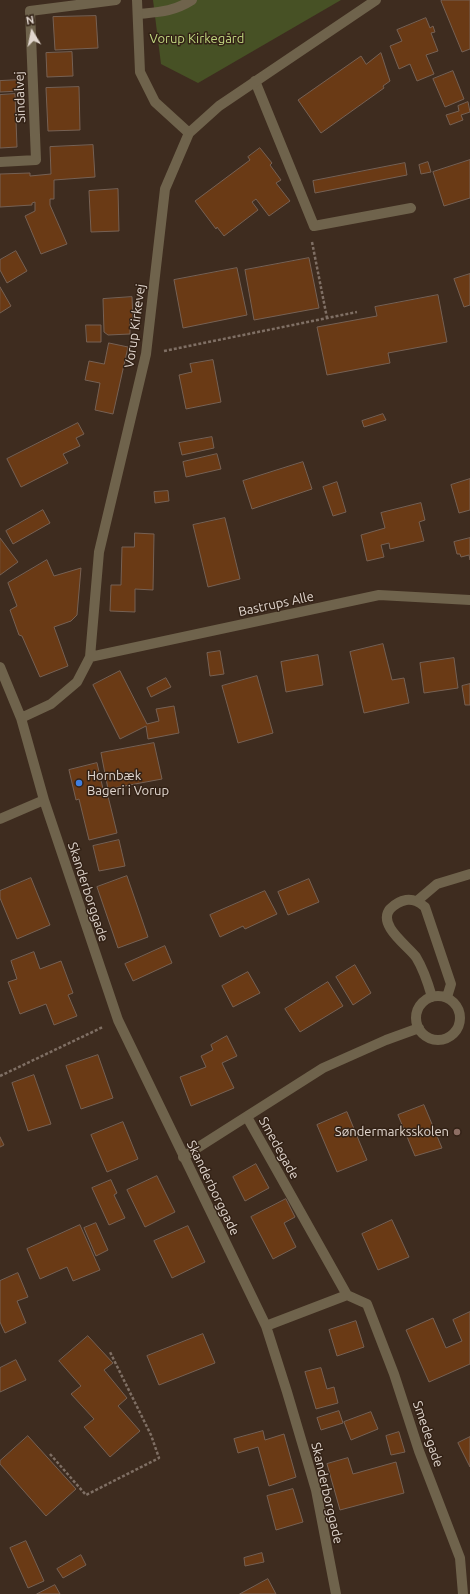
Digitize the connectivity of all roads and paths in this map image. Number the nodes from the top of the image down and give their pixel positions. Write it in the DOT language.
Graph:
graph roads {
  1 [pos="116,0"];
  2 [pos="137,0"];
  3 [pos="192,0"];
  4 [pos="376,0"];
  5 [pos="138,14"];
  6 [pos="255,81"];
  7 [pos="189,133"];
  8 [pos="0,162"];
  9 [pos="411,208"];
  10 [pos="314,226"];
  11 [pos="357,312"];
  12 [pos="327,318"];
  13 [pos="146,354"];
  14 [pos="470,600"];
  15 [pos="90,657"];
  16 [pos="0,667"];
  17 [pos="21,718"];
  18 [pos="44,800"];
  19 [pos="0,819"];
  20 [pos="470,874"];
  21 [pos="417,901"];
  22 [pos="432,997"];
  23 [pos="446,997"];
  24 [pos="118,1020"];
  25 [pos="419,1028"];
  26 [pos="0,1076"];
  27 [pos="247,1117"];
  28 [pos="183,1156"];
  29 [pos="348,1295"];
  30 [pos="266,1326"];
  31 [pos="110,1352"];
  32 [pos="50,1454"];
  33 [pos="336,1594"];
  34 [pos="464,1594"];
  1 -- 8 [label="street, Sindalvej"];
  2 -- 5 [label="street"];
  3 -- 5 [label="street"];
  4 -- 6 [label="street, Vorup Kirkevej"];
  5 -- 7 [label="street"];
  6 -- 7 [label="street, Vorup Kirkevej"];
  6 -- 10 [label="street"];
  7 -- 13 [label="street, Vorup Kirkevej"];
  9 -- 10 [label="street"];
  10 -- 12 [label="path"];
  11 -- 12 [label="path"];
  12 -- 13 [label="path"];
  13 -- 15 [label="street, Vorup Kirkevej"];
  14 -- 15 [label="street, Bastrups Alle"];
  15 -- 17 [label="street, Vorup Kirkevej"];
  16 -- 17 [label="street, Skanderborggade"];
  17 -- 18 [label="street, Skanderborggade"];
  18 -- 19 [label="street"];
  18 -- 24 [label="street, Skanderborggade"];
  20 -- 21 [label="street"];
  21 -- 22 [label="street"];
  21 -- 23 [label="street"];
  22 -- 23 [label="street"];
  22 -- 25 [label="street"];
  23 -- 25 [label="street"];
  24 -- 26 [label="path"];
  24 -- 28 [label="street, Skanderborggade"];
  25 -- 27 [label="street"];
  27 -- 28 [label="street"];
  27 -- 29 [label="street, Smedegade"];
  28 -- 30 [label="street, Skanderborggade"];
  29 -- 30 [label="street"];
  29 -- 34 [label="street, Smedegade"];
  30 -- 33 [label="street, Skanderborggade"];
  31 -- 32 [label="path"];
}
